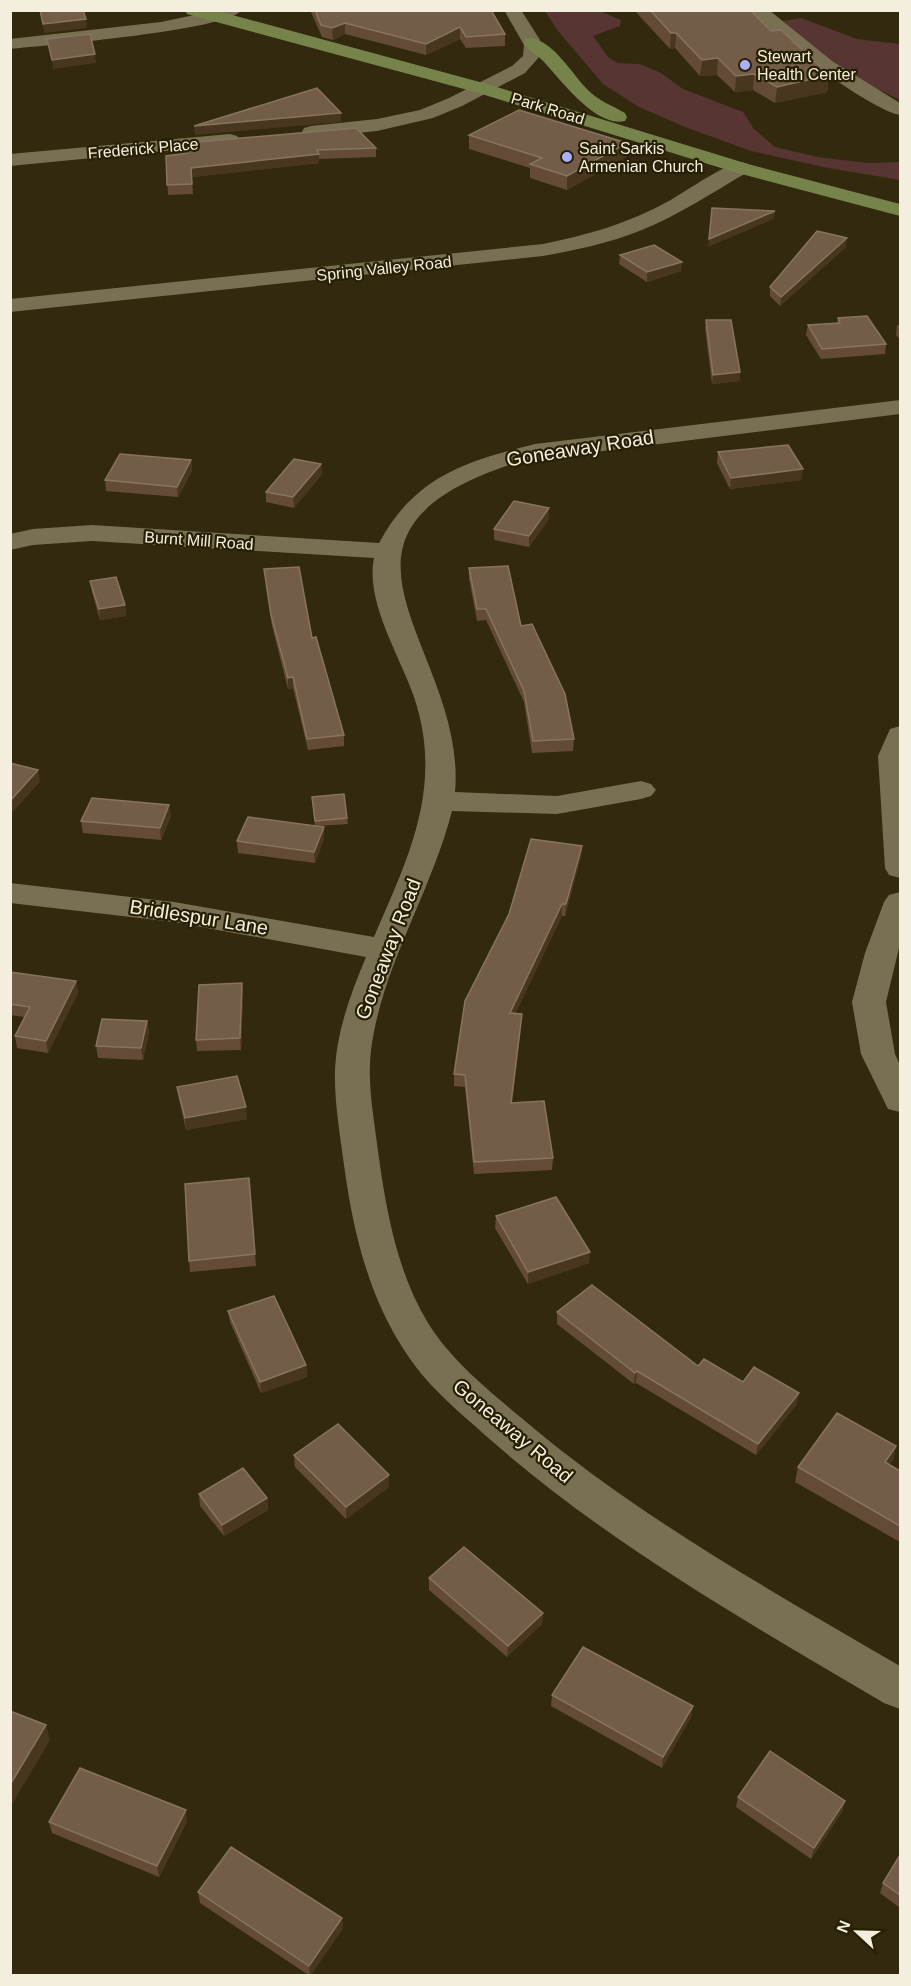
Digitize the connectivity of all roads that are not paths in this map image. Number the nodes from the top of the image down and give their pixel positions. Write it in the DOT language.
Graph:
graph roads {
  1 [pos="193,10"];
  2 [pos="512,10"];
  3 [pos="758,10"];
  4 [pos="225,14"];
  5 [pos="532,43"];
  6 [pos="10,44"];
  7 [pos="481,88"];
  8 [pos="900,110"];
  9 [pos="293,134"];
  10 [pos="246,138"];
  11 [pos="710,159"];
  12 [pos="10,160"];
  13 [pos="741,168"];
  14 [pos="900,210"];
  15 [pos="10,306"];
  16 [pos="900,407"];
  17 [pos="10,542"];
  18 [pos="388,551"];
  19 [pos="900,735"];
  20 [pos="640,790"];
  21 [pos="440,801"];
  22 [pos="900,868"];
  23 [pos="10,893"];
  24 [pos="900,902"];
  25 [pos="386,950"];
  26 [pos="900,1100"];
  27 [pos="900,1689"];
  1 -- 4 [label="main road, Park Road"];
  2 -- 5 [label="street"];
  3 -- 8 [label="street"];
  4 -- 6 [label="street"];
  4 -- 7 [label="main road, Park Road"];
  5 -- 7 [label="street"];
  5 -- 11 [label="main road"];
  7 -- 9 [label="street"];
  7 -- 11 [label="main road, Park Road"];
  10 -- 12 [label="street, Frederick Place"];
  11 -- 13 [label="main road, Park Road"];
  13 -- 14 [label="main road, Park Road"];
  13 -- 15 [label="street, Spring Valley Road"];
  16 -- 18 [label="street, Goneaway Road"];
  17 -- 18 [label="street, Burnt Mill Road"];
  18 -- 21 [label="street, Goneaway Road"];
  19 -- 22 [label="street"];
  20 -- 21 [label="street"];
  21 -- 25 [label="street, Goneaway Road"];
  23 -- 25 [label="street, Bridlespur Lane"];
  24 -- 26 [label="street"];
  25 -- 27 [label="street, Goneaway Road"];
}
